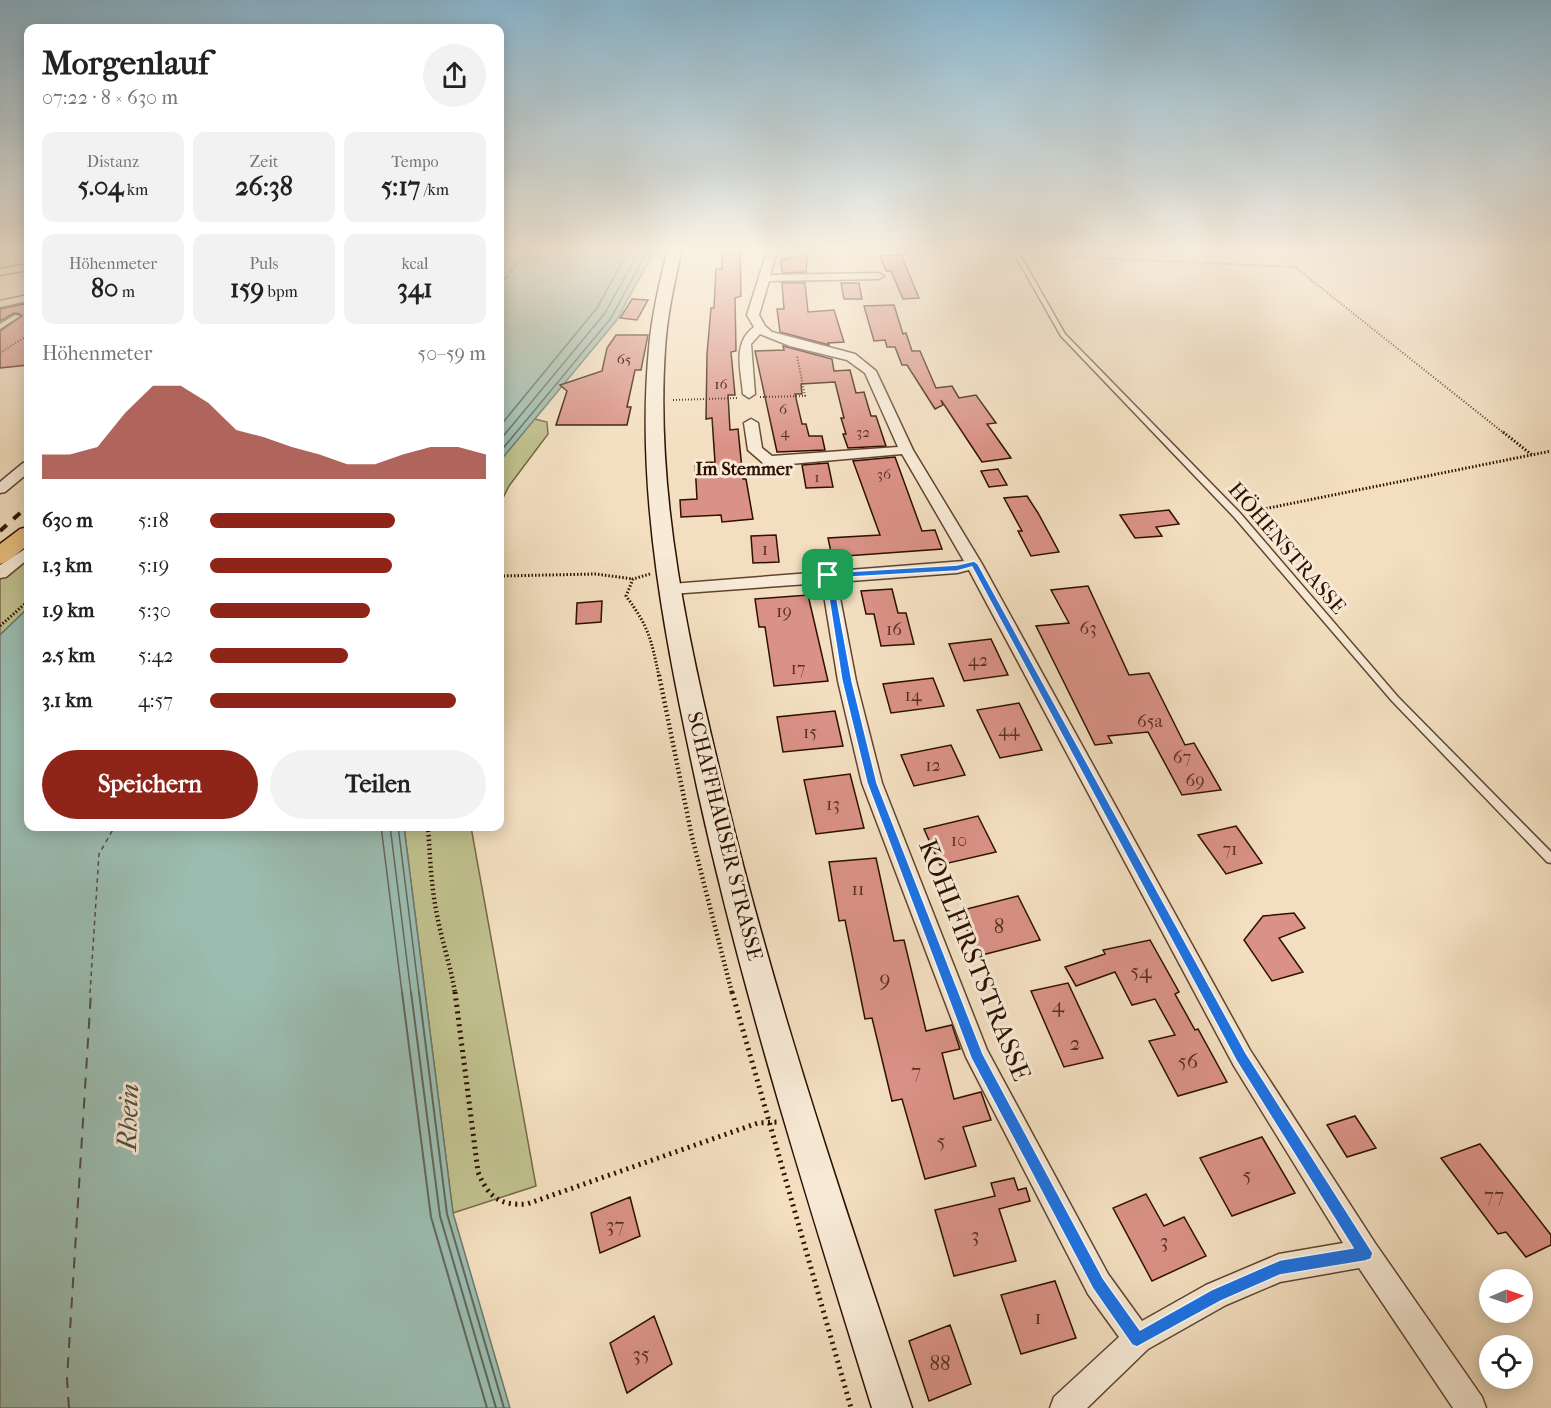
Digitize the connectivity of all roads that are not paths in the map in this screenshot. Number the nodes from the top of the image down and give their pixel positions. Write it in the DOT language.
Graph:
graph roads {
  1 [pos="661,314"];
  2 [pos="753,314"];
  3 [pos="1051,314"];
  4 [pos="17,316"];
  5 [pos="0,327"];
  6 [pos="760,328"];
  7 [pos="748,394"];
  8 [pos="751,423"];
  9 [pos="906,450"];
  10 [pos="24,469"];
  11 [pos="0,489"];
  12 [pos="24,537"];
  13 [pos="24,555"];
  14 [pos="0,556"];
  15 [pos="974,564"];
  16 [pos="0,573"];
  17 [pos="828,575"];
  18 [pos="671,589"];
  19 [pos="1551,859"];
  20 [pos="1365,1253"];
  21 [pos="1137,1340"];
  22 [pos="892,1408"];
  23 [pos="1065,1408"];
  24 [pos="1471,1408"];
  1 -- 18 [label="main road, SCHAFFHAUSER STRASSE"];
  2 -- 6 [label="street"];
  3 -- 19 [label="lane, HÖHENSTRASSE"];
  4 -- 5 [label="lane"];
  6 -- 7 [label="street"];
  6 -- 9 [label="street"];
  8 -- 9 [label="street"];
  9 -- 15 [label="street"];
  10 -- 11 [label="street"];
  12 -- 14 [label="main road"];
  13 -- 16 [label="street"];
  15 -- 17 [label="street"];
  15 -- 20 [label="street"];
  17 -- 18 [label="street"];
  17 -- 21 [label="street, KOHLFIRSTSTRASSE"];
  18 -- 22 [label="main road, SCHAFFHAUSER STRASSE"];
  20 -- 21 [label="street"];
  20 -- 24 [label="street"];
  21 -- 23 [label="street"];
}
